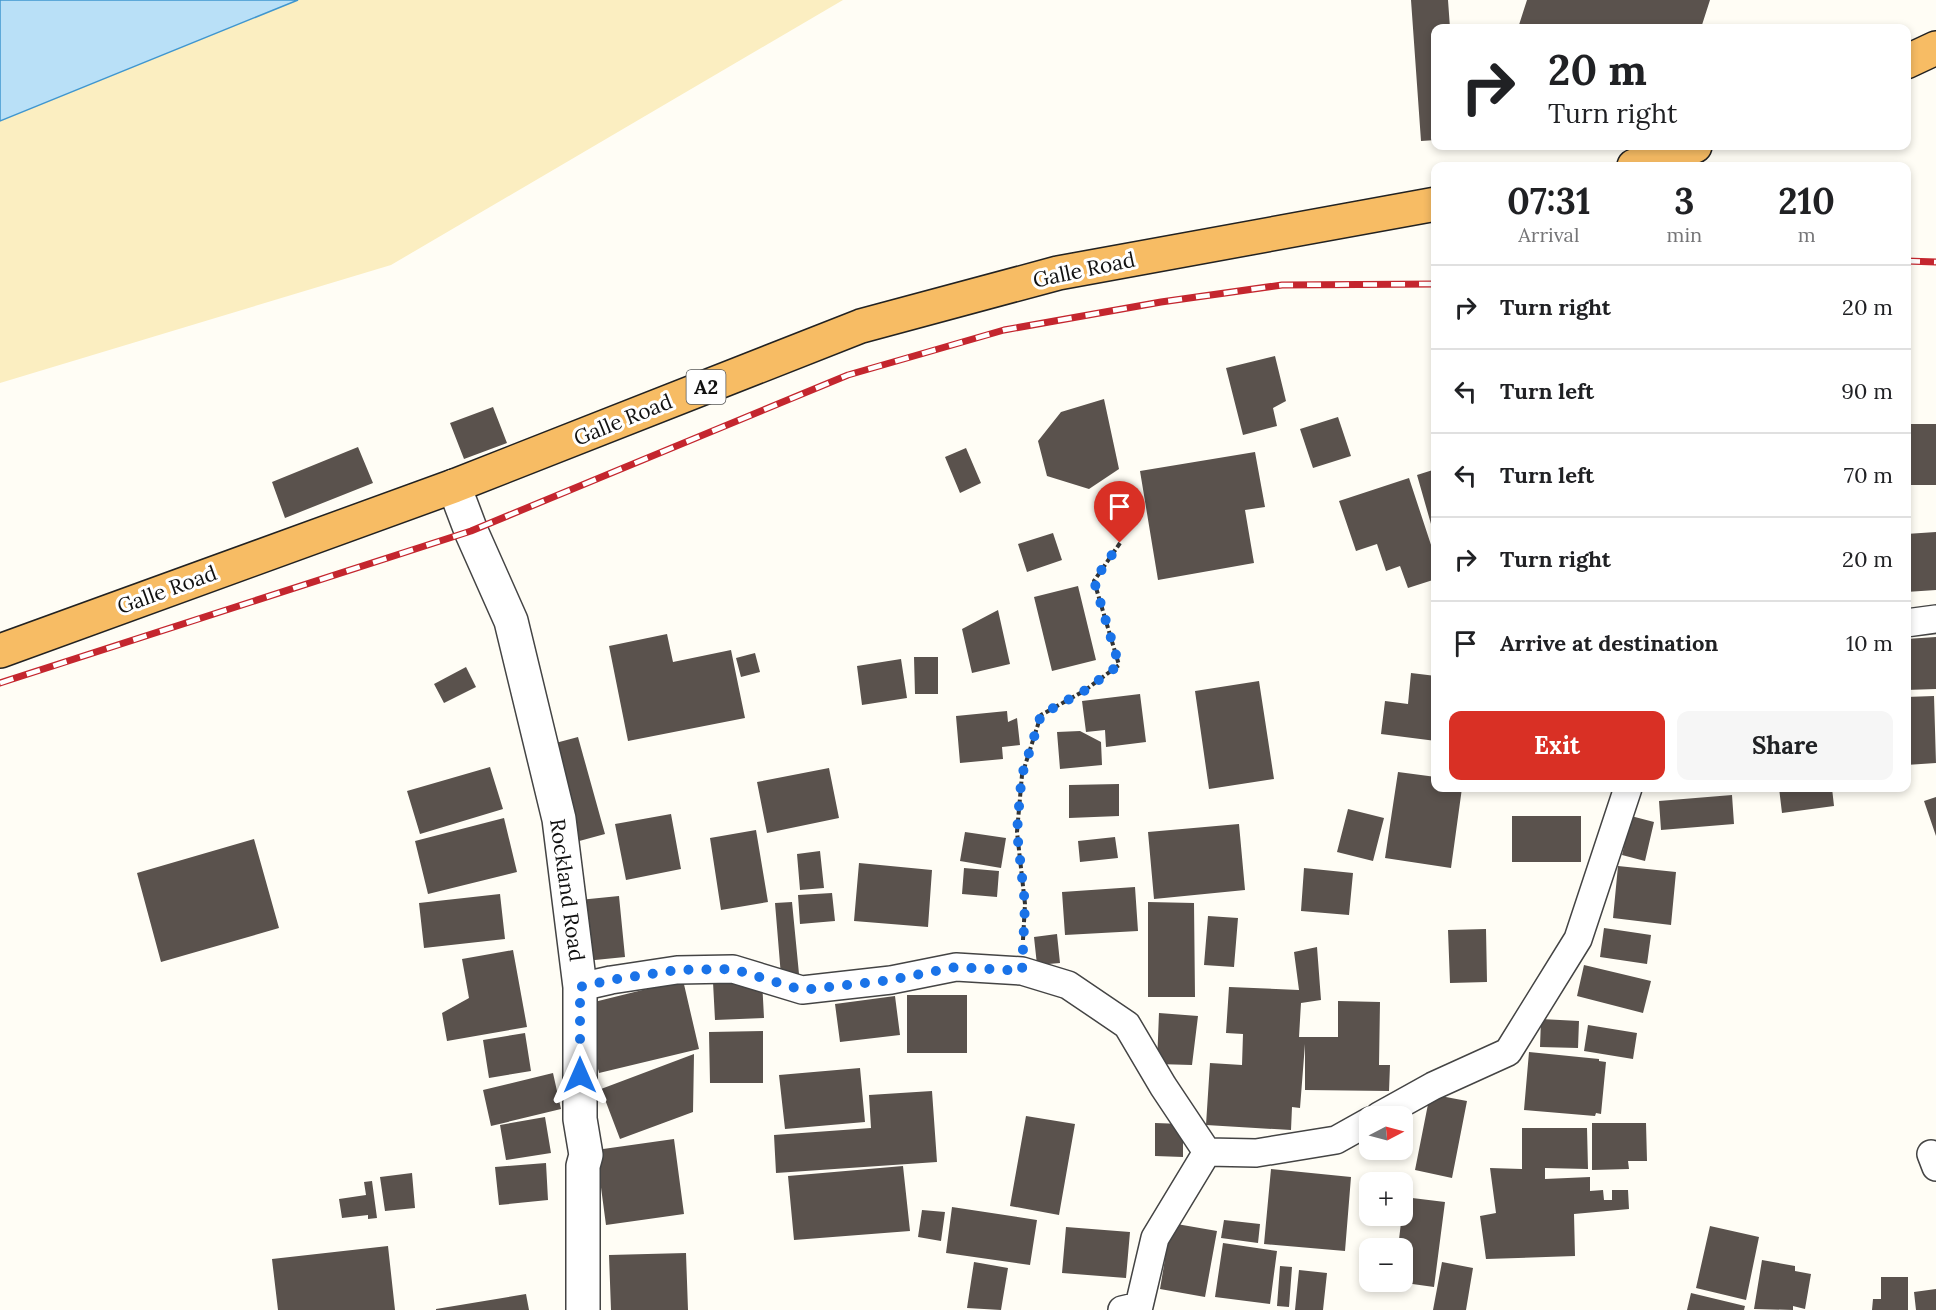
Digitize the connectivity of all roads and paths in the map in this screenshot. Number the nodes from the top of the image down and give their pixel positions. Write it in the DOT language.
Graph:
graph roads {
  1 [pos="1936,48"];
  2 [pos="1911,60"];
  3 [pos="1683,150"];
  4 [pos="1646,162"];
  5 [pos="1431,205"];
  6 [pos="454,486"];
  7 [pos="1120,543"];
  8 [pos="1936,619"];
  9 [pos="1911,622"];
  10 [pos="0,651"];
  11 [pos="1627,792"];
  12 [pos="1022,971"];
  13 [pos="580,987"];
  14 [pos="1397,1106"];
  15 [pos="1359,1127"];
  16 [pos="1207,1152"];
  17 [pos="583,1310"];
  18 [pos="1122,1310"];
  1 -- 2 [label="highway"];
  3 -- 4 [label="highway"];
  5 -- 6 [label="highway, Galle Road / A2"];
  6 -- 10 [label="highway, Galle Road / A2"];
  6 -- 13 [label="street, Rockland Road"];
  7 -- 12 [label="path"];
  8 -- 9 [label="street"];
  11 -- 14 [label="street"];
  12 -- 13 [label="street"];
  12 -- 16 [label="street"];
  13 -- 17 [label="street, Rockland Road"];
  15 -- 16 [label="street"];
  16 -- 18 [label="street"];
}
